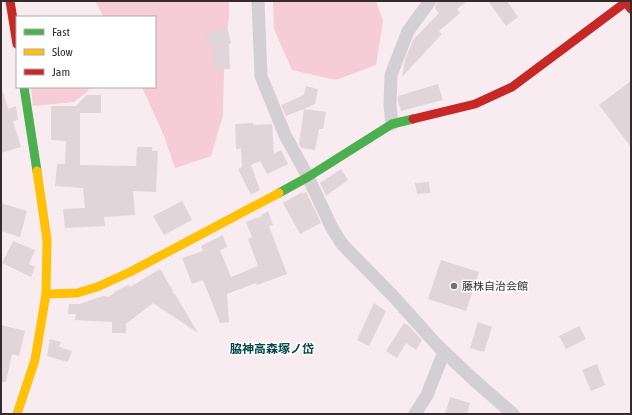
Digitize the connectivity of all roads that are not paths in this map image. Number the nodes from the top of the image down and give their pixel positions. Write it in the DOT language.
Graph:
graph roads {
  1 [pos="10,1"];
  2 [pos="258,1"];
  3 [pos="430,1"];
  4 [pos="627,4"];
  5 [pos="16,38"];
  6 [pos="24,88"];
  7 [pos="392,124"];
  8 [pos="308,178"];
  9 [pos="46,294"];
  10 [pos="444,352"];
  11 [pos="17,414"];
  12 [pos="415,414"];
  13 [pos="513,414"];
  1 -- 5 [label="street"];
  2 -- 8 [label="street"];
  3 -- 7 [label="street"];
  4 -- 7 [label="street"];
  6 -- 9 [label="street"];
  7 -- 8 [label="street"];
  8 -- 9 [label="street"];
  8 -- 10 [label="street"];
  9 -- 11 [label="street"];
  10 -- 12 [label="street"];
  10 -- 13 [label="street"];
}
